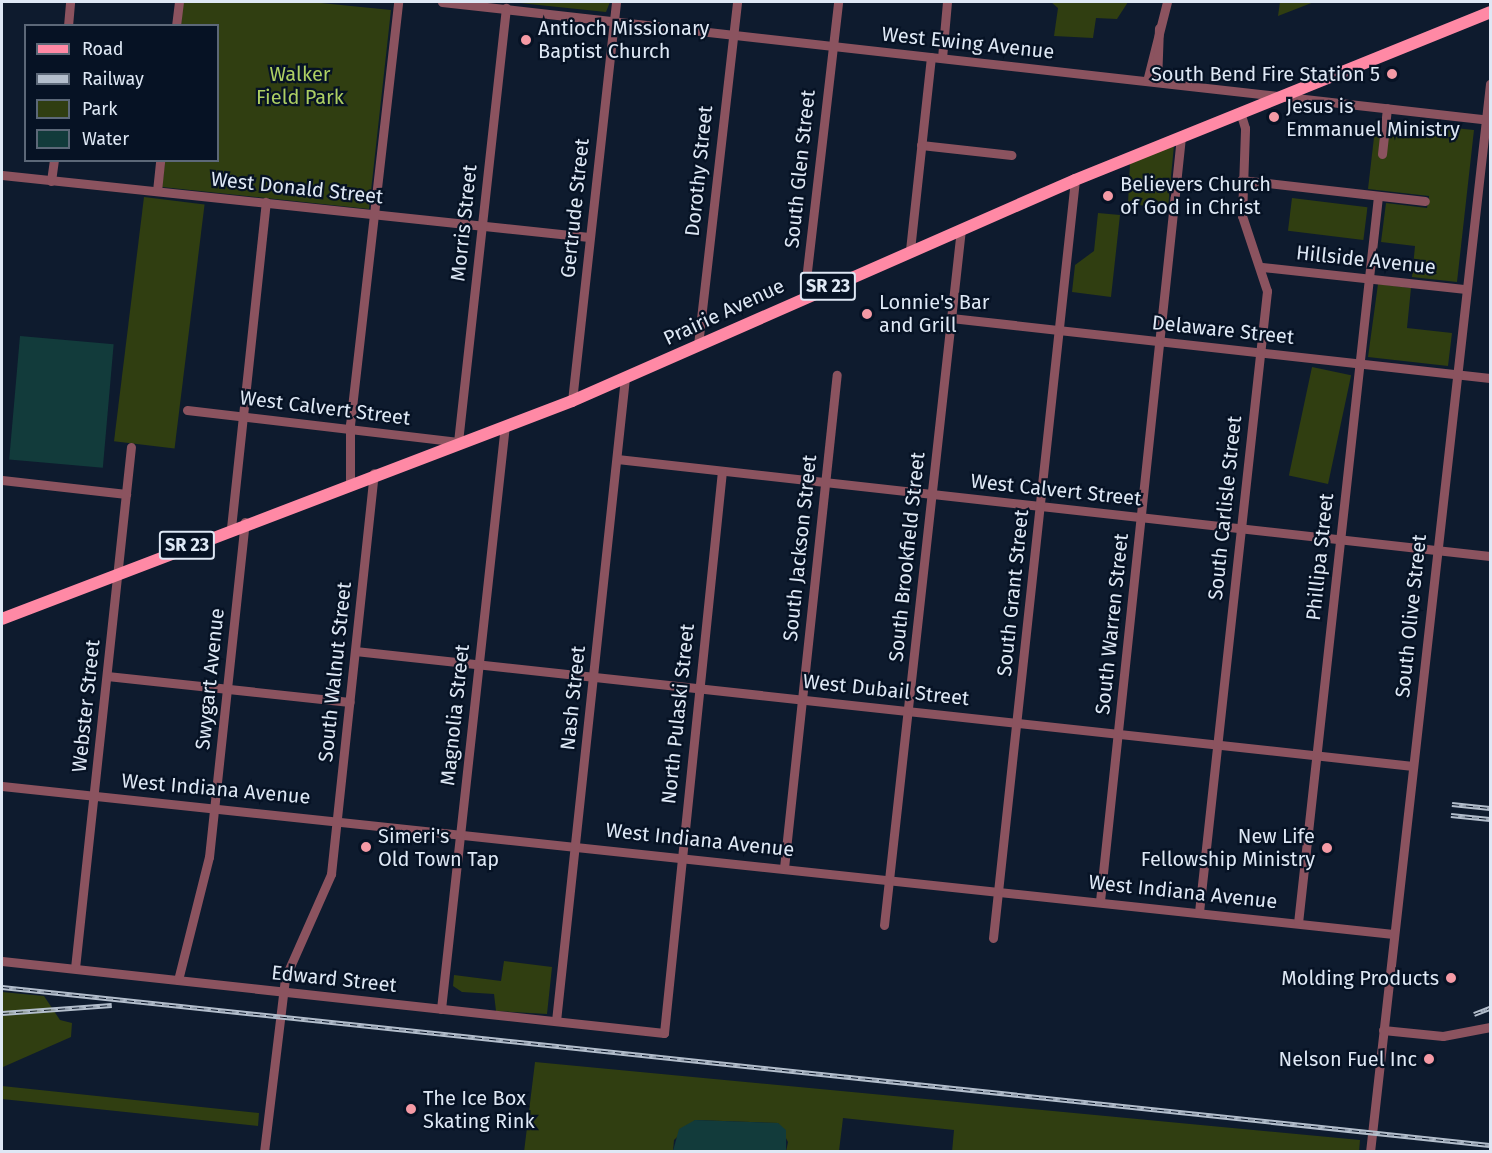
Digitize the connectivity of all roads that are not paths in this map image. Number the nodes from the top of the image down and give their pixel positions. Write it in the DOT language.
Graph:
graph roads {
  1 [pos="70,2"];
  2 [pos="178,2"];
  3 [pos="398,2"];
  4 [pos="442,2"];
  5 [pos="616,2"];
  6 [pos="737,2"];
  7 [pos="838,2"];
  8 [pos="947,2"];
  9 [pos="1167,2"];
  10 [pos="506,8"];
  11 [pos="1491,12"];
  12 [pos="614,20"];
  13 [pos="68,24"];
  14 [pos="176,24"];
  15 [pos="733,34"];
  16 [pos="833,46"];
  17 [pos="931,57"];
  18 [pos="942,58"];
  19 [pos="1152,82"];
  20 [pos="1491,84"];
  21 [pos="1281,96"];
  22 [pos="1387,108"];
  23 [pos="1240,112"];
  24 [pos="1489,119"];
  25 [pos="1180,137"];
  26 [pos="921,144"];
  27 [pos="1382,154"];
  28 [pos="1011,155"];
  29 [pos="54,162"];
  30 [pos="160,162"];
  31 [pos="2,175"];
  32 [pos="1074,180"];
  33 [pos="1241,180"];
  34 [pos="51,181"];
  35 [pos="157,191"];
  36 [pos="1378,196"];
  37 [pos="1425,201"];
  38 [pos="266,202"];
  39 [pos="374,214"];
  40 [pos="482,225"];
  41 [pos="961,229"];
  42 [pos="590,237"];
  43 [pos="910,250"];
  44 [pos="1262,267"];
  45 [pos="1369,278"];
  46 [pos="1466,289"];
  47 [pos="804,297"];
  48 [pos="951,318"];
  49 [pos="1060,331"];
  50 [pos="1161,340"];
  51 [pos="698,345"];
  52 [pos="1260,352"];
  53 [pos="1360,363"];
  54 [pos="1456,374"];
  55 [pos="837,375"];
  56 [pos="625,378"];
  57 [pos="1491,378"];
  58 [pos="572,401"];
  59 [pos="187,410"];
  60 [pos="243,416"];
  61 [pos="505,425"];
  62 [pos="350,429"];
  63 [pos="458,442"];
  64 [pos="131,447"];
  65 [pos="617,459"];
  66 [pos="722,471"];
  67 [pos="374,473"];
  68 [pos="2,480"];
  69 [pos="350,482"];
  70 [pos="825,482"];
  71 [pos="126,494"];
  72 [pos="932,494"];
  73 [pos="1041,507"];
  74 [pos="1142,517"];
  75 [pos="245,522"];
  76 [pos="231,528"];
  77 [pos="1241,528"];
  78 [pos="1340,539"];
  79 [pos="1437,550"];
  80 [pos="1491,556"];
  81 [pos="118,572"];
  82 [pos="2,619"];
  83 [pos="355,651"];
  84 [pos="478,664"];
  85 [pos="107,676"];
  86 [pos="593,677"];
  87 [pos="699,688"];
  88 [pos="227,689"];
  89 [pos="802,699"];
  90 [pos="350,702"];
  91 [pos="908,711"];
  92 [pos="1017,723"];
  93 [pos="1119,734"];
  94 [pos="1218,745"];
  95 [pos="1317,755"];
  96 [pos="1413,766"];
  97 [pos="2,786"];
  98 [pos="95,795"];
  99 [pos="214,806"];
  100 [pos="337,818"];
  101 [pos="460,832"];
  102 [pos="575,844"];
  103 [pos="681,855"];
  104 [pos="784,867"];
  105 [pos="890,879"];
  106 [pos="999,890"];
  107 [pos="1100,902"];
  108 [pos="1199,912"];
  109 [pos="1298,923"];
  110 [pos="884,925"];
  111 [pos="1393,934"];
  112 [pos="993,938"];
  113 [pos="2,961"];
  114 [pos="75,968"];
  115 [pos="178,980"];
  116 [pos="283,992"];
  117 [pos="441,1009"];
  118 [pos="556,1021"];
  119 [pos="1491,1027"];
  120 [pos="1383,1030"];
  121 [pos="664,1033"];
  122 [pos="264,1152"];
  123 [pos="1370,1152"];
  1 -- 13 [label="street"];
  2 -- 14 [label="street"];
  3 -- 39 [label="street"];
  4 -- 10 [label="street, West Ewing Avenue"];
  5 -- 12 [label="street, Gertrude Street"];
  6 -- 15 [label="street, Dorothy Street"];
  7 -- 16 [label="street, South Glen Street"];
  8 -- 18 [label="street"];
  9 -- 19 [label="street"];
  10 -- 12 [label="street, West Ewing Avenue"];
  10 -- 40 [label="street, Morris Street"];
  11 -- 21 [label="main road, Prairie Avenue / SR 23"];
  12 -- 15 [label="street, West Ewing Avenue"];
  12 -- 42 [label="street, Gertrude Street"];
  15 -- 16 [label="street, West Ewing Avenue"];
  15 -- 51 [label="street, Dorothy Street"];
  16 -- 17 [label="street, West Ewing Avenue"];
  16 -- 47 [label="street, South Glen Street"];
  17 -- 18 [label="street, West Ewing Avenue"];
  17 -- 26 [label="street"];
  18 -- 19 [label="street, West Ewing Avenue"];
  19 -- 21 [label="street, West Ewing Avenue"];
  20 -- 24 [label="street, South Olive Street"];
  21 -- 22 [label="street, West Ewing Avenue"];
  21 -- 23 [label="main road, Prairie Avenue / SR 23"];
  22 -- 24 [label="street, West Ewing Avenue"];
  22 -- 27 [label="street"];
  23 -- 25 [label="main road, Prairie Avenue / SR 23"];
  23 -- 33 [label="street, South Carlisle Street"];
  24 -- 46 [label="street, South Olive Street"];
  25 -- 32 [label="main road, Prairie Avenue / SR 23"];
  25 -- 50 [label="street, South Warren Street"];
  26 -- 28 [label="street"];
  26 -- 43 [label="street"];
  29 -- 34 [label="street"];
  30 -- 35 [label="street"];
  31 -- 34 [label="street, West Donald Street"];
  32 -- 41 [label="main road, Prairie Avenue / SR 23"];
  32 -- 49 [label="street, South Grant Street"];
  33 -- 36 [label="street"];
  33 -- 44 [label="street, South Carlisle Street"];
  34 -- 35 [label="street, West Donald Street"];
  35 -- 38 [label="street, West Donald Street"];
  36 -- 37 [label="street"];
  36 -- 45 [label="street, Phillipa Street"];
  38 -- 39 [label="street, West Donald Street"];
  38 -- 60 [label="street"];
  39 -- 40 [label="street, West Donald Street"];
  39 -- 62 [label="street"];
  40 -- 42 [label="street, West Donald Street"];
  40 -- 63 [label="street, Morris Street"];
  41 -- 43 [label="main road, Prairie Avenue / SR 23"];
  41 -- 48 [label="street, South Brookfield Street"];
  42 -- 58 [label="street, Gertrude Street"];
  43 -- 47 [label="main road, Prairie Avenue / SR 23"];
  44 -- 45 [label="street, Hillside Avenue"];
  44 -- 52 [label="street, South Carlisle Street"];
  45 -- 46 [label="street, Hillside Avenue"];
  45 -- 53 [label="street, Phillipa Street"];
  46 -- 54 [label="street, South Olive Street"];
  47 -- 51 [label="main road, Prairie Avenue / SR 23"];
  48 -- 49 [label="street, Delaware Street"];
  48 -- 72 [label="street, South Brookfield Street"];
  49 -- 50 [label="street, Delaware Street"];
  49 -- 73 [label="street, South Grant Street"];
  50 -- 52 [label="street, Delaware Street"];
  50 -- 74 [label="street, South Warren Street"];
  51 -- 56 [label="main road, Prairie Avenue / SR 23"];
  52 -- 53 [label="street, Delaware Street"];
  52 -- 77 [label="street, South Carlisle Street"];
  53 -- 54 [label="street, Delaware Street"];
  53 -- 78 [label="street, Phillipa Street"];
  54 -- 57 [label="street, Delaware Street"];
  54 -- 79 [label="street, South Olive Street"];
  55 -- 70 [label="street, South Jackson Street"];
  56 -- 58 [label="main road, Prairie Avenue / SR 23"];
  56 -- 65 [label="street, Nash Street"];
  58 -- 61 [label="main road, Prairie Avenue / SR 23"];
  59 -- 60 [label="street, West Calvert Street"];
  60 -- 62 [label="street, West Calvert Street"];
  60 -- 76 [label="street"];
  61 -- 63 [label="main road, Prairie Avenue / SR 23"];
  61 -- 84 [label="street, Magnolia Street"];
  62 -- 63 [label="street, West Calvert Street"];
  62 -- 69 [label="street"];
  63 -- 67 [label="main road, Prairie Avenue / SR 23"];
  64 -- 71 [label="street, Webster Street"];
  65 -- 66 [label="street, West Calvert Street"];
  65 -- 86 [label="street, Nash Street"];
  66 -- 70 [label="street, West Calvert Street"];
  66 -- 87 [label="street, North Pulaski Street"];
  67 -- 69 [label="main road, Prairie Avenue / SR 23"];
  67 -- 83 [label="street, South Walnut Street"];
  68 -- 71 [label="street"];
  69 -- 75 [label="main road, Prairie Avenue / SR 23"];
  70 -- 72 [label="street, West Calvert Street"];
  70 -- 89 [label="street, South Jackson Street"];
  71 -- 81 [label="street, Webster Street"];
  72 -- 73 [label="street, West Calvert Street"];
  72 -- 91 [label="street, South Brookfield Street"];
  73 -- 74 [label="street, West Calvert Street"];
  73 -- 92 [label="street, South Grant Street"];
  74 -- 77 [label="street, West Calvert Street"];
  74 -- 93 [label="street, South Warren Street"];
  75 -- 76 [label="main road, Prairie Avenue / SR 23"];
  75 -- 88 [label="street, Swygart Avenue"];
  76 -- 81 [label="main road, Prairie Avenue / SR 23"];
  77 -- 78 [label="street, West Calvert Street"];
  77 -- 94 [label="street, South Carlisle Street"];
  78 -- 79 [label="street, West Calvert Street"];
  78 -- 95 [label="street, Phillipa Street"];
  79 -- 80 [label="street, West Calvert Street"];
  79 -- 96 [label="street, South Olive Street"];
  81 -- 82 [label="main road, Prairie Avenue / SR 23"];
  81 -- 85 [label="street, Webster Street"];
  83 -- 84 [label="street, West Dubail Street"];
  83 -- 90 [label="street, South Walnut Street"];
  84 -- 86 [label="street, West Dubail Street"];
  84 -- 101 [label="street, Magnolia Street"];
  85 -- 88 [label="street"];
  85 -- 98 [label="street, Webster Street"];
  86 -- 87 [label="street, West Dubail Street"];
  86 -- 102 [label="street, Nash Street"];
  87 -- 89 [label="street, West Dubail Street"];
  87 -- 103 [label="street, North Pulaski Street"];
  88 -- 90 [label="street"];
  88 -- 99 [label="street, Swygart Avenue"];
  89 -- 91 [label="street, West Dubail Street"];
  89 -- 104 [label="street, South Jackson Street"];
  90 -- 100 [label="street, South Walnut Street"];
  91 -- 92 [label="street, West Dubail Street"];
  91 -- 105 [label="street, South Brookfield Street"];
  92 -- 93 [label="street, West Dubail Street"];
  92 -- 106 [label="street, South Grant Street"];
  93 -- 94 [label="street, West Dubail Street"];
  93 -- 107 [label="street, South Warren Street"];
  94 -- 95 [label="street, West Dubail Street"];
  94 -- 108 [label="street, South Carlisle Street"];
  95 -- 96 [label="street, West Dubail Street"];
  95 -- 109 [label="street, Phillipa Street"];
  96 -- 111 [label="street, South Olive Street"];
  97 -- 98 [label="street, West Indiana Avenue"];
  98 -- 99 [label="street, West Indiana Avenue"];
  98 -- 114 [label="street, Webster Street"];
  99 -- 100 [label="street, West Indiana Avenue"];
  99 -- 115 [label="street, Swygart Avenue"];
  100 -- 101 [label="street, West Indiana Avenue"];
  100 -- 116 [label="street, South Walnut Street"];
  101 -- 102 [label="street, West Indiana Avenue"];
  101 -- 117 [label="street, Magnolia Street"];
  102 -- 103 [label="street, West Indiana Avenue"];
  102 -- 118 [label="street, Nash Street"];
  103 -- 104 [label="street, West Indiana Avenue"];
  103 -- 121 [label="street, North Pulaski Street"];
  104 -- 105 [label="street, West Indiana Avenue"];
  105 -- 106 [label="street, West Indiana Avenue"];
  105 -- 110 [label="street, South Brookfield Street"];
  106 -- 107 [label="street, West Indiana Avenue"];
  106 -- 112 [label="street, South Grant Street"];
  107 -- 108 [label="street, West Indiana Avenue"];
  108 -- 109 [label="street, West Indiana Avenue"];
  109 -- 111 [label="street, West Indiana Avenue"];
  111 -- 120 [label="street, South Olive Street"];
  113 -- 114 [label="street, Edward Street"];
  114 -- 115 [label="street, Edward Street"];
  115 -- 116 [label="street, Edward Street"];
  116 -- 117 [label="street, Edward Street"];
  116 -- 122 [label="street, South Walnut Street"];
  117 -- 118 [label="street, Edward Street"];
  118 -- 121 [label="street, Edward Street"];
  119 -- 120 [label="street"];
  120 -- 123 [label="street, South Olive Street"];
}
